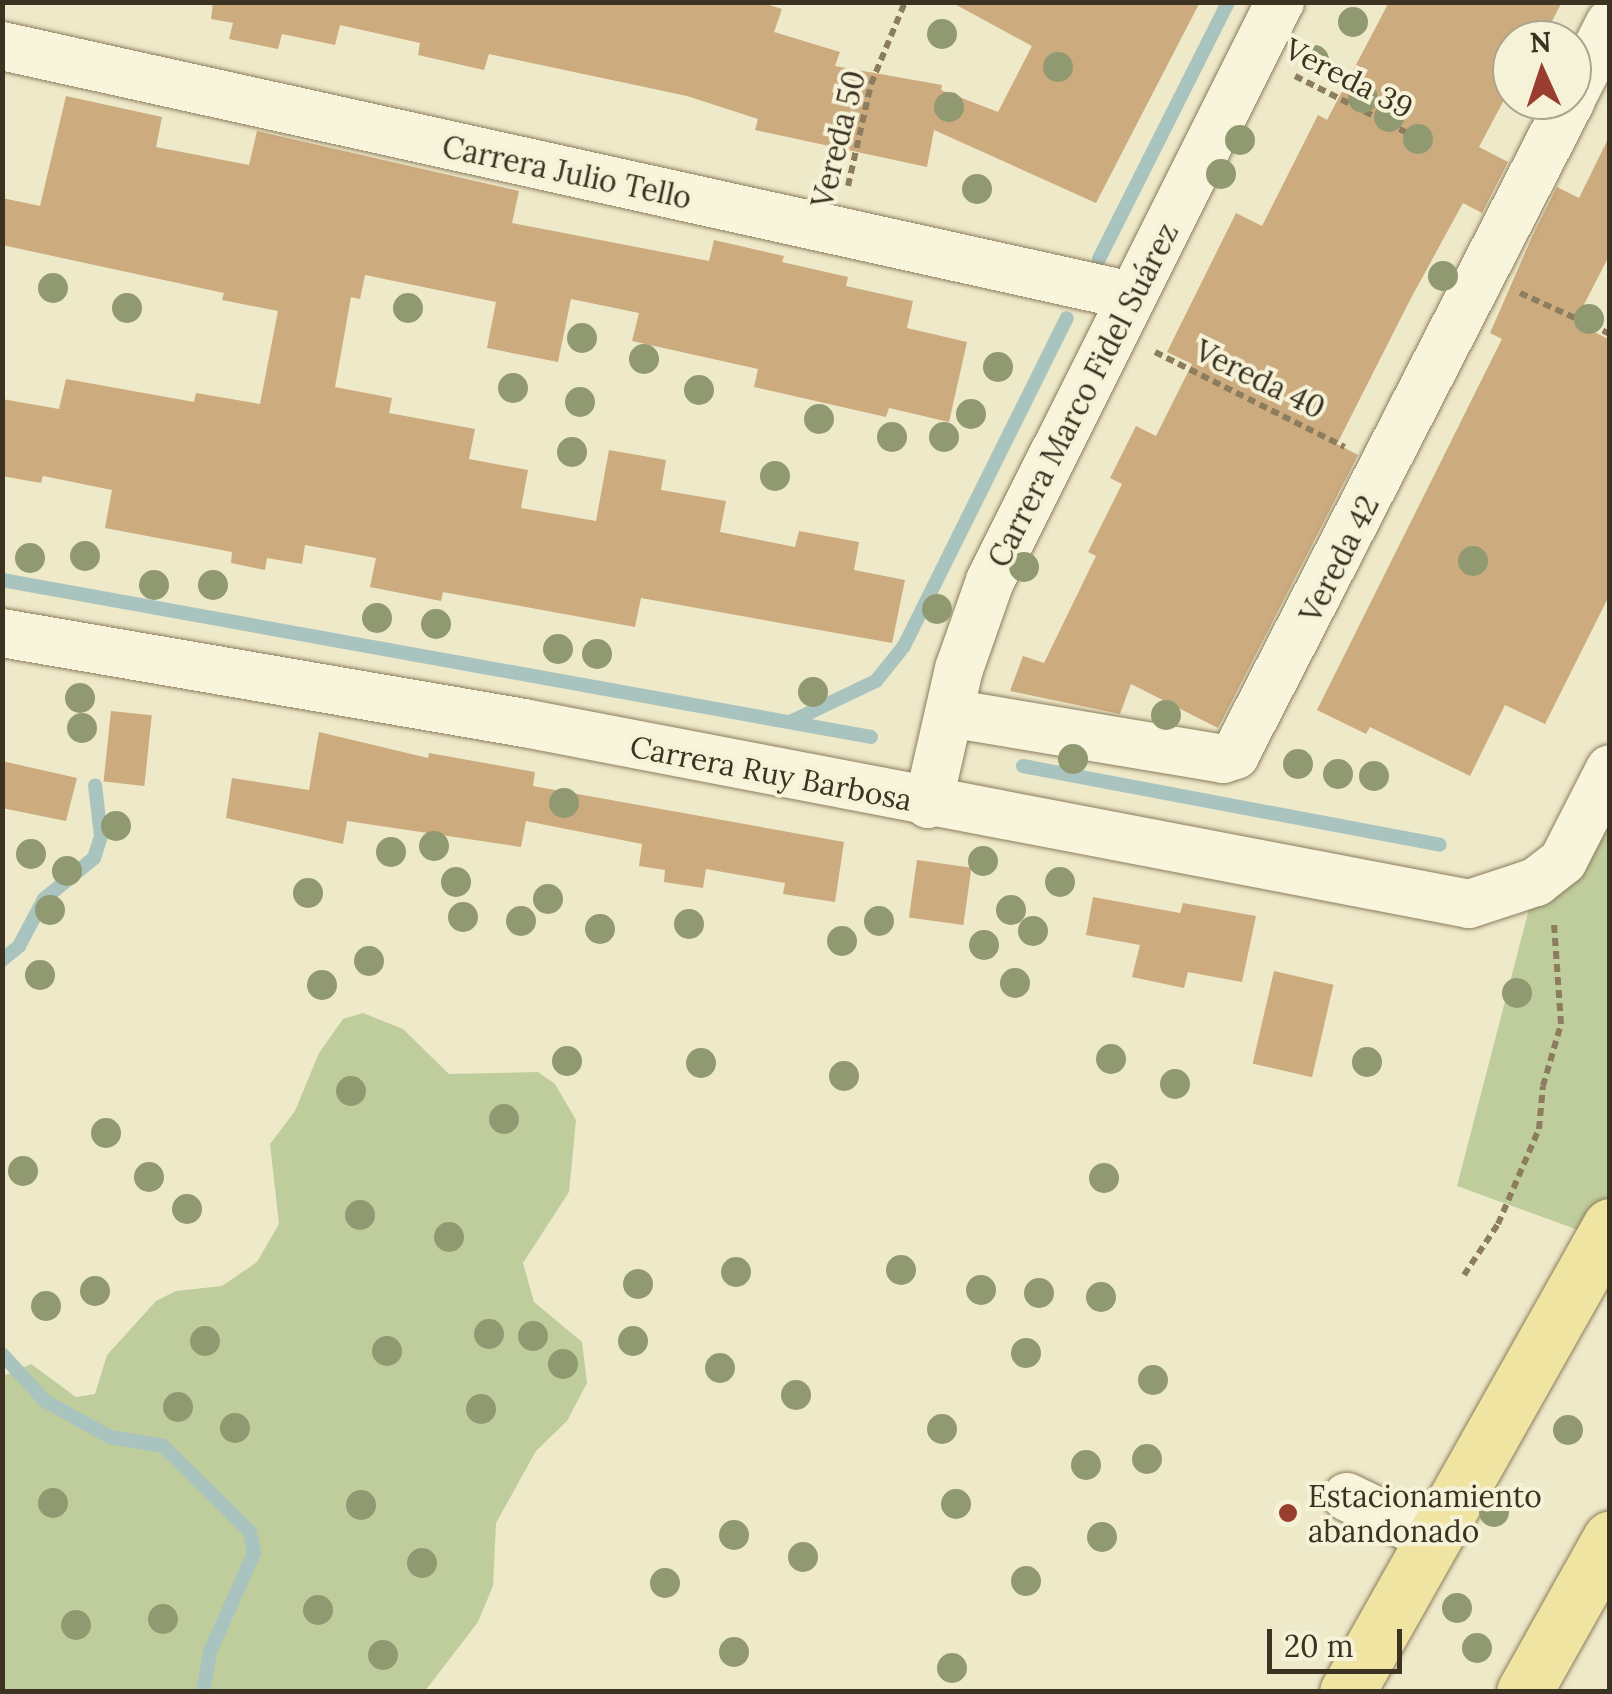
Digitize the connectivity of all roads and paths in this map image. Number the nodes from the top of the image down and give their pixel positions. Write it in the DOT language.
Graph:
graph roads {
  1 [pos="905,2"];
  2 [pos="1280,2"];
  3 [pos="1610,23"];
  4 [pos="2,46"];
  5 [pos="1254,54"];
  6 [pos="1592,58"];
  7 [pos="1560,120"];
  8 [pos="1423,141"];
  9 [pos="839,232"];
  10 [pos="1483,275"];
  11 [pos="1123,314"];
  12 [pos="1610,334"];
  13 [pos="1386,467"];
  14 [pos="2,633"];
  15 [pos="949,712"];
  16 [pos="1610,769"];
  17 [pos="928,804"];
  18 [pos="1536,882"];
  19 [pos="1610,1226"];
  20 [pos="1464,1274"];
  21 [pos="1346,1497"];
  22 [pos="1610,1538"];
  23 [pos="1434,1539"];
  24 [pos="1347,1692"];
  25 [pos="1524,1692"];
  1 -- 9 [label="path, Vereda 50"];
  2 -- 5 [label="street, Carrera Marco Fidel Suárez"];
  3 -- 6 [label="street, Vereda 42"];
  4 -- 9 [label="street, Carrera Julio Tello"];
  5 -- 8 [label="path, Vereda 39"];
  5 -- 11 [label="street, Carrera Marco Fidel Suárez"];
  7 -- 10 [label="street, Vereda 42"];
  9 -- 11 [label="street, Carrera Julio Tello"];
  10 -- 12 [label="path"];
  10 -- 13 [label="street, Vereda 42"];
  11 -- 13 [label="path, Vereda 40"];
  11 -- 15 [label="street, Carrera Marco Fidel Suárez"];
  13 -- 15 [label="street, Vereda 42"];
  14 -- 17 [label="street, Carrera Ruy Barbosa"];
  15 -- 17 [label="street, Carrera Marco Fidel Suárez"];
  16 -- 18 [label="street"];
  17 -- 18 [label="street, Carrera Ruy Barbosa"];
  18 -- 20 [label="path"];
  19 -- 23 [label="main road"];
  21 -- 23 [label="street"];
  22 -- 25 [label="main road"];
  23 -- 24 [label="main road"];
}
